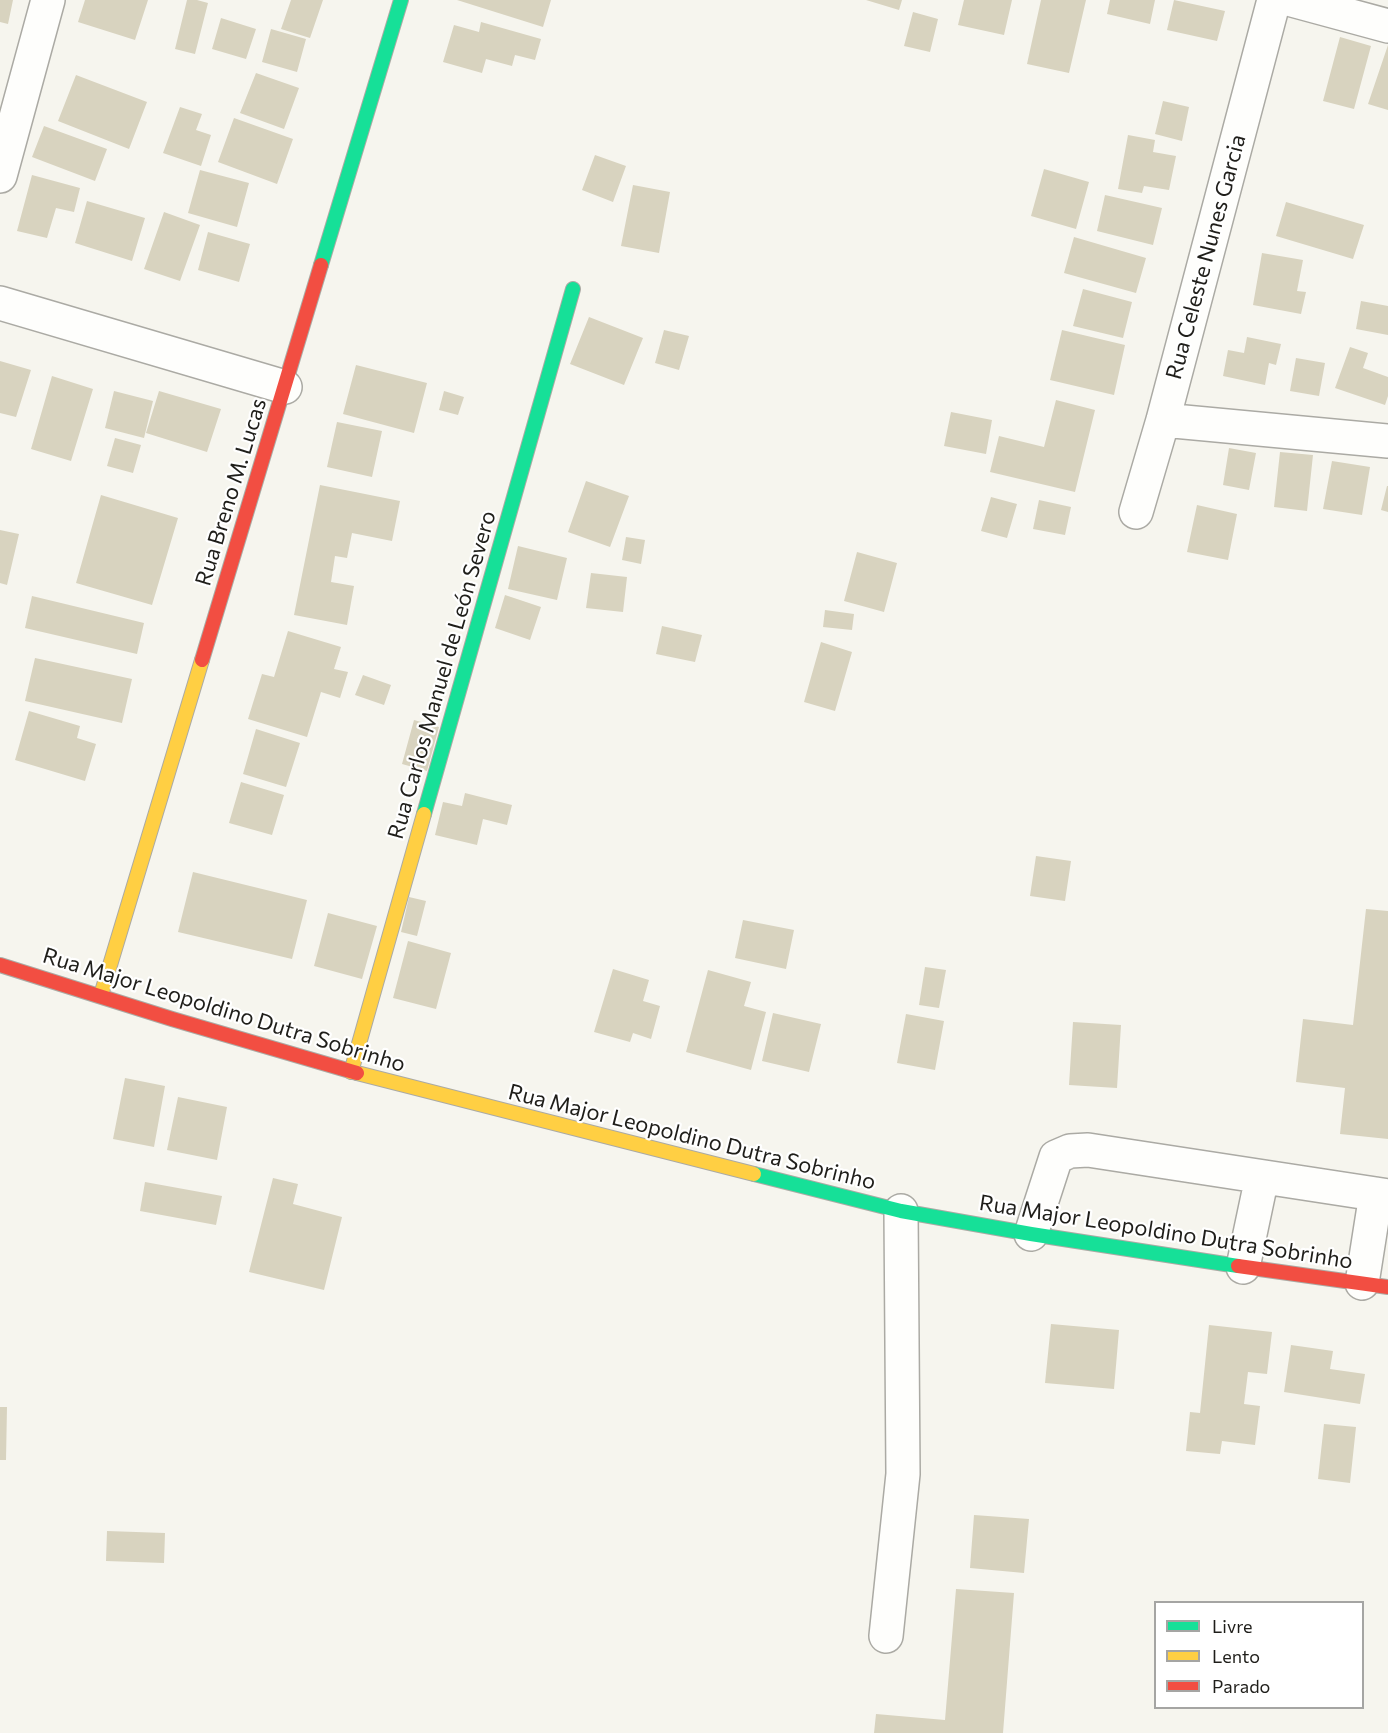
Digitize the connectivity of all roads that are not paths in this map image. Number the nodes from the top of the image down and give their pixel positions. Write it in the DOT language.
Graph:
graph roads {
  1 [pos="48,0"];
  2 [pos="401,0"];
  3 [pos="1274,0"];
  4 [pos="1292,0"];
  5 [pos="1388,26"];
  6 [pos="0,176"];
  7 [pos="573,289"];
  8 [pos="0,303"];
  9 [pos="285,387"];
  10 [pos="1163,420"];
  11 [pos="1388,441"];
  12 [pos="1136,512"];
  13 [pos="0,964"];
  14 [pos="101,995"];
  15 [pos="351,1072"];
  16 [pos="1262,1177"];
  17 [pos="1382,1195"];
  18 [pos="901,1211"];
  19 [pos="1031,1234"];
  20 [pos="1243,1266"];
  21 [pos="1375,1285"];
  22 [pos="886,1636"];
  1 -- 6 [label="street"];
  2 -- 9 [label="street, Rua Breno M. Lucas"];
  3 -- 10 [label="street, Rua Celeste Nunes Garcia"];
  4 -- 5 [label="street"];
  7 -- 15 [label="street, Rua Carlos Manuel de León Severo"];
  8 -- 9 [label="street"];
  9 -- 14 [label="street, Rua Breno M. Lucas"];
  10 -- 11 [label="street"];
  10 -- 12 [label="street, Rua Celeste Nunes Garcia"];
  13 -- 14 [label="street, Rua Major Leopoldino Dutra Sobrinho"];
  14 -- 15 [label="street, Rua Major Leopoldino Dutra Sobrinho"];
  15 -- 18 [label="street, Rua Major Leopoldino Dutra Sobrinho"];
  16 -- 17 [label="street"];
  16 -- 19 [label="street"];
  16 -- 20 [label="street"];
  17 -- 21 [label="street"];
  18 -- 19 [label="street, Rua Major Leopoldino Dutra Sobrinho"];
  18 -- 22 [label="street"];
  19 -- 20 [label="street, Rua Major Leopoldino Dutra Sobrinho"];
  20 -- 21 [label="street, Rua Major Leopoldino Dutra Sobrinho"];
}
